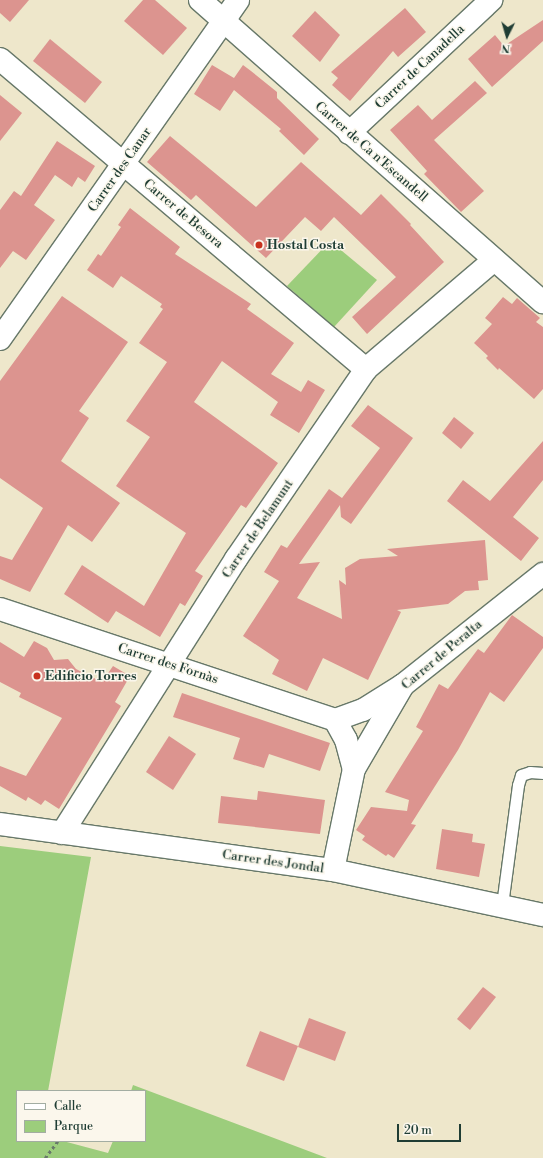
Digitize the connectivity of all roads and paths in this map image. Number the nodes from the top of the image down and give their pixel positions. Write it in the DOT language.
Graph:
graph roads {
  1 [pos="200,0"];
  2 [pos="238,0"];
  3 [pos="491,0"];
  4 [pos="223,20"];
  5 [pos="0,59"];
  6 [pos="349,133"];
  7 [pos="124,165"];
  8 [pos="494,260"];
  9 [pos="543,302"];
  10 [pos="0,339"];
  11 [pos="366,369"];
  12 [pos="543,574"];
  13 [pos="0,609"];
  14 [pos="171,665"];
  15 [pos="403,685"];
  16 [pos="336,720"];
  17 [pos="354,769"];
  18 [pos="543,773"];
  19 [pos="0,824"];
  20 [pos="62,833"];
  21 [pos="333,870"];
  22 [pos="502,905"];
  23 [pos="543,915"];
  24 [pos="57,1142"];
  25 [pos="45,1158"];
  1 -- 4 [label="street, Carrer de Ca n'Escandell"];
  2 -- 4 [label="street, Carrer des Canar"];
  3 -- 6 [label="street, Carrer de Canadella"];
  4 -- 6 [label="street, Carrer de Ca n'Escandell"];
  4 -- 7 [label="street, Carrer des Canar"];
  5 -- 7 [label="street, Carrer de Besora"];
  6 -- 8 [label="street, Carrer de Ca n'Escandell"];
  7 -- 10 [label="street, Carrer des Canar"];
  7 -- 11 [label="street, Carrer de Besora"];
  8 -- 9 [label="street, Carrer de Ca n'Escandell"];
  8 -- 11 [label="street, Carrer de Belamunt"];
  11 -- 14 [label="street, Carrer de Belamunt"];
  12 -- 15 [label="street, Carrer de Peralta"];
  13 -- 14 [label="street, Carrer des Fornàs"];
  14 -- 16 [label="street, Carrer des Fornàs"];
  14 -- 20 [label="street, Carrer de Belamunt"];
  15 -- 16 [label="street"];
  15 -- 17 [label="street, Carrer de Peralta"];
  16 -- 17 [label="street"];
  17 -- 21 [label="street, Carrer de Peralta"];
  18 -- 22 [label="lane"];
  19 -- 20 [label="street, Carrer des Jondal"];
  20 -- 21 [label="street, Carrer des Jondal"];
  21 -- 22 [label="street, Carrer des Jondal"];
  22 -- 23 [label="street, Carrer des Jondal"];
  24 -- 25 [label="path"];
}
